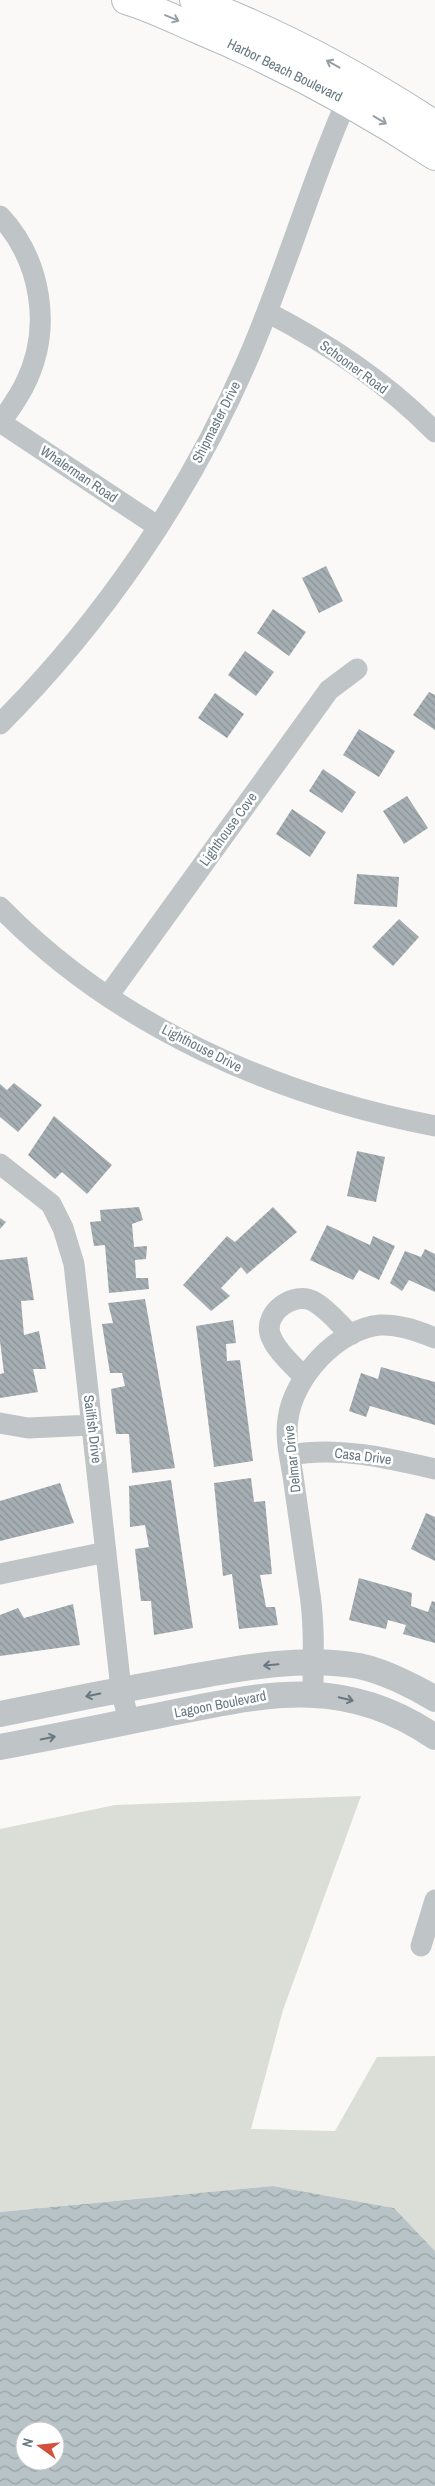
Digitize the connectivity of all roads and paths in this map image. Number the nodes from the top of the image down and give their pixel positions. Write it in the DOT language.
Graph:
graph roads {
  1 [pos="126,0"];
  2 [pos="194,0"];
  3 [pos="352,89"];
  4 [pos="435,125"];
  5 [pos="435,156"];
  6 [pos="0,216"];
  7 [pos="267,312"];
  8 [pos="0,422"];
  9 [pos="435,432"];
  10 [pos="157,526"];
  11 [pos="357,669"];
  12 [pos="0,724"];
  13 [pos="0,907"];
  14 [pos="108,996"];
  15 [pos="435,1126"];
  16 [pos="0,1164"];
  17 [pos="351,1335"];
  18 [pos="435,1338"];
  19 [pos="304,1377"];
  20 [pos="0,1423"];
  21 [pos="92,1425"];
  22 [pos="290,1455"];
  23 [pos="435,1469"];
  24 [pos="106,1552"];
  25 [pos="0,1574"];
  26 [pos="313,1662"];
  27 [pos="122,1689"];
  28 [pos="313,1694"];
  29 [pos="435,1698"];
  30 [pos="0,1714"];
  31 [pos="129,1722"];
  32 [pos="435,1737"];
  33 [pos="0,1747"];
  34 [pos="435,1900"];
  35 [pos="421,1946"];
  1 -- 3 [label="main road, Harbor Beach Boulevard, one-way"];
  3 -- 2 [label="main road, Harbor Beach Boulevard, one-way"];
  3 -- 4 [label="main road, Harbor Beach Boulevard"];
  3 -- 5 [label="main road, Harbor Beach Boulevard, one-way"];
  3 -- 7 [label="street, Shipmaster Drive"];
  6 -- 8 [label="street"];
  7 -- 9 [label="street, Schooner Road"];
  7 -- 10 [label="street, Shipmaster Drive"];
  8 -- 10 [label="street, Whalerman Road"];
  10 -- 12 [label="street, Shipmaster Drive"];
  11 -- 14 [label="street, Lighthouse Cove"];
  13 -- 14 [label="street, Lighthouse Drive"];
  14 -- 15 [label="street, Lighthouse Drive"];
  16 -- 21 [label="street, Sailfish Drive"];
  17 -- 18 [label="street, Delmar Drive"];
  17 -- 19 [label="street, Delmar Drive"];
  17 -- 19 [label="street"];
  19 -- 22 [label="street, Delmar Drive"];
  20 -- 21 [label="street"];
  21 -- 24 [label="street, Sailfish Drive"];
  22 -- 23 [label="street, Casa Drive"];
  22 -- 26 [label="street, Delmar Drive"];
  24 -- 25 [label="street"];
  24 -- 27 [label="street, Sailfish Drive"];
  26 -- 27 [label="street, one-way"];
  26 -- 28 [label="street, Delmar Drive"];
  26 -- 29 [label="street"];
  27 -- 30 [label="street, one-way"];
  27 -- 31 [label="street, Sailfish Drive"];
  28 -- 31 [label="street, Lagoon Boulevard"];
  28 -- 32 [label="street, Lagoon Boulevard, one-way"];
  33 -- 31 [label="street, Lagoon Boulevard, one-way"];
  34 -- 35 [label="street"];
}
